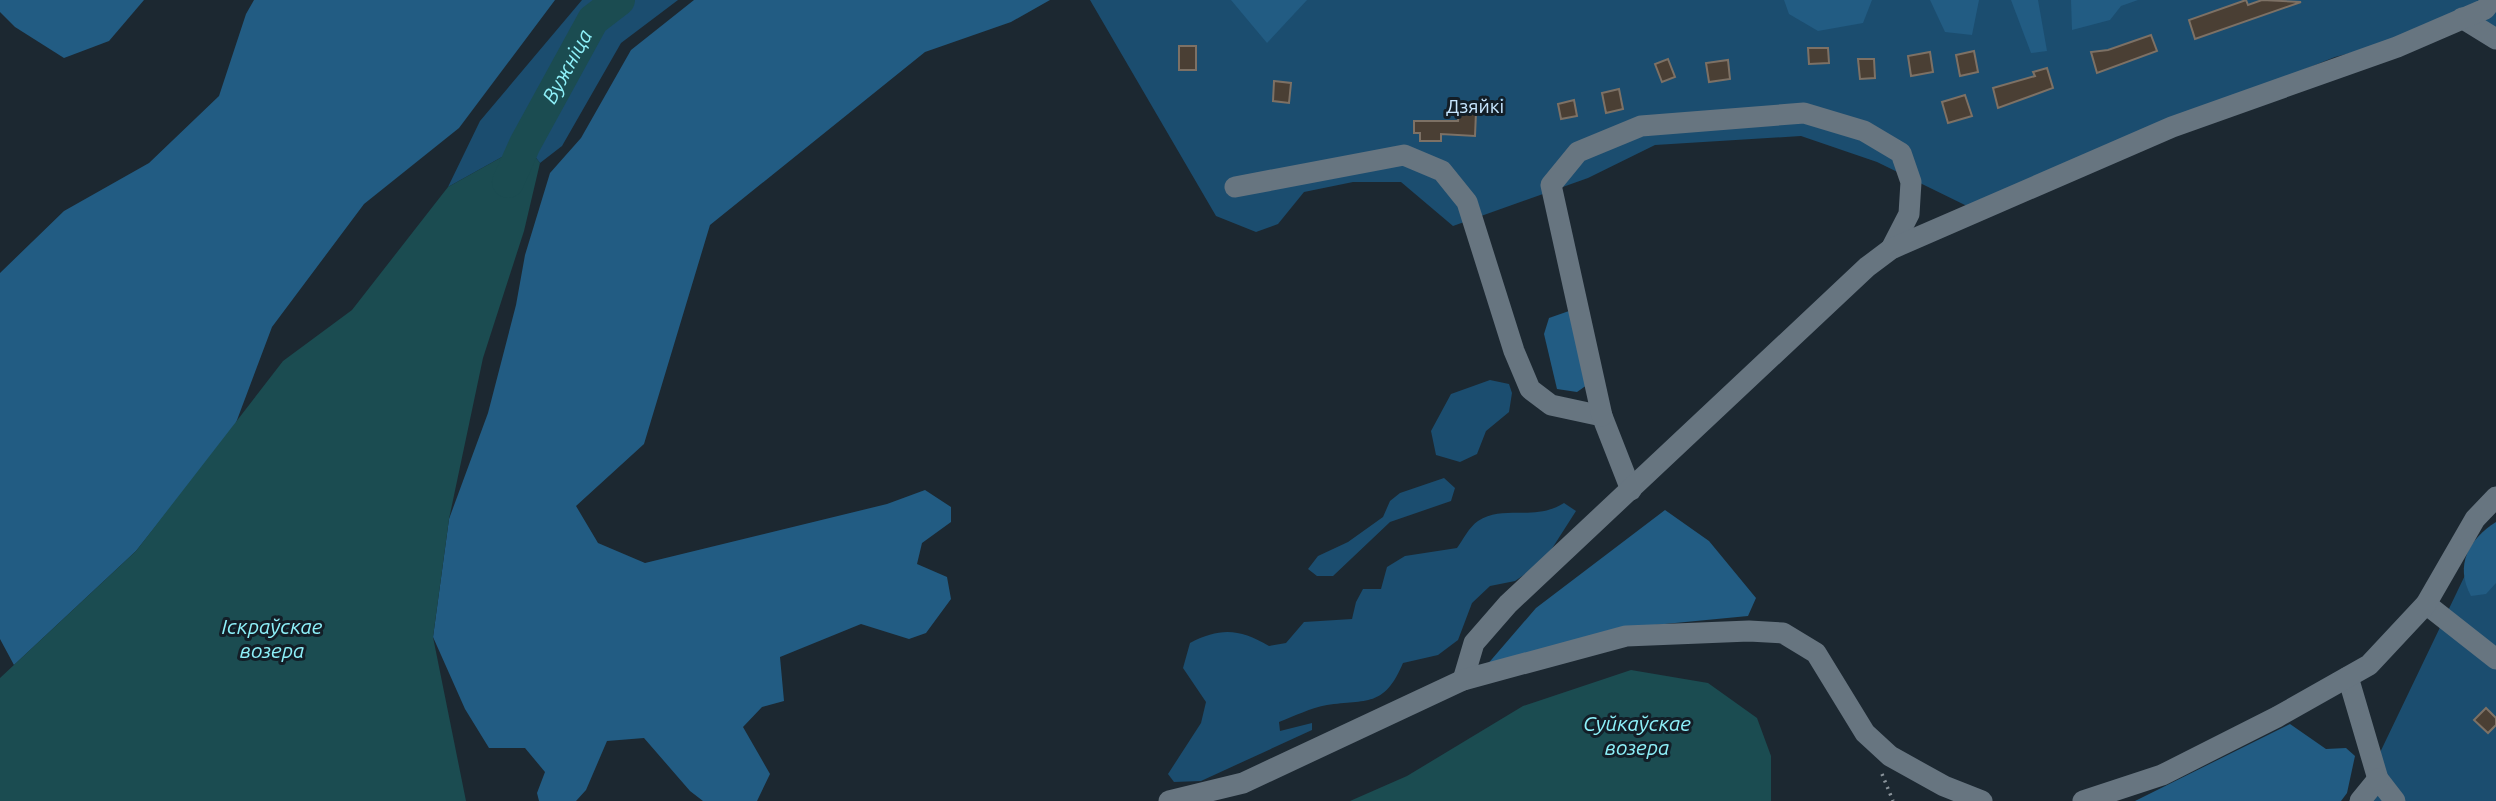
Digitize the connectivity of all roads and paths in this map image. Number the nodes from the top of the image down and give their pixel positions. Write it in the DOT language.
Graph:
graph roads {
  1 [pos="2492,0"];
  2 [pos="2462,18"];
  3 [pos="2496,39"];
  4 [pos="1235,187"];
  5 [pos="1891,249"];
  6 [pos="1602,416"];
  7 [pos="1631,490"];
  8 [pos="2496,497"];
  9 [pos="2426,604"];
  10 [pos="2496,659"];
  11 [pos="2347,677"];
  12 [pos="1463,680"];
  13 [pos="2378,779"];
  14 [pos="1169,801"];
  15 [pos="1982,801"];
  16 [pos="2083,801"];
  17 [pos="2360,801"];
  18 [pos="2395,801"];
  1 -- 2 [label="street"];
  2 -- 3 [label="street"];
  2 -- 5 [label="street"];
  4 -- 6 [label="street"];
  5 -- 6 [label="street"];
  5 -- 7 [label="street"];
  6 -- 7 [label="street"];
  7 -- 12 [label="street"];
  8 -- 9 [label="street"];
  9 -- 10 [label="street"];
  9 -- 11 [label="street"];
  11 -- 13 [label="street"];
  11 -- 16 [label="street"];
  12 -- 14 [label="street"];
  12 -- 15 [label="street"];
  13 -- 17 [label="street"];
  13 -- 18 [label="street"];
}
